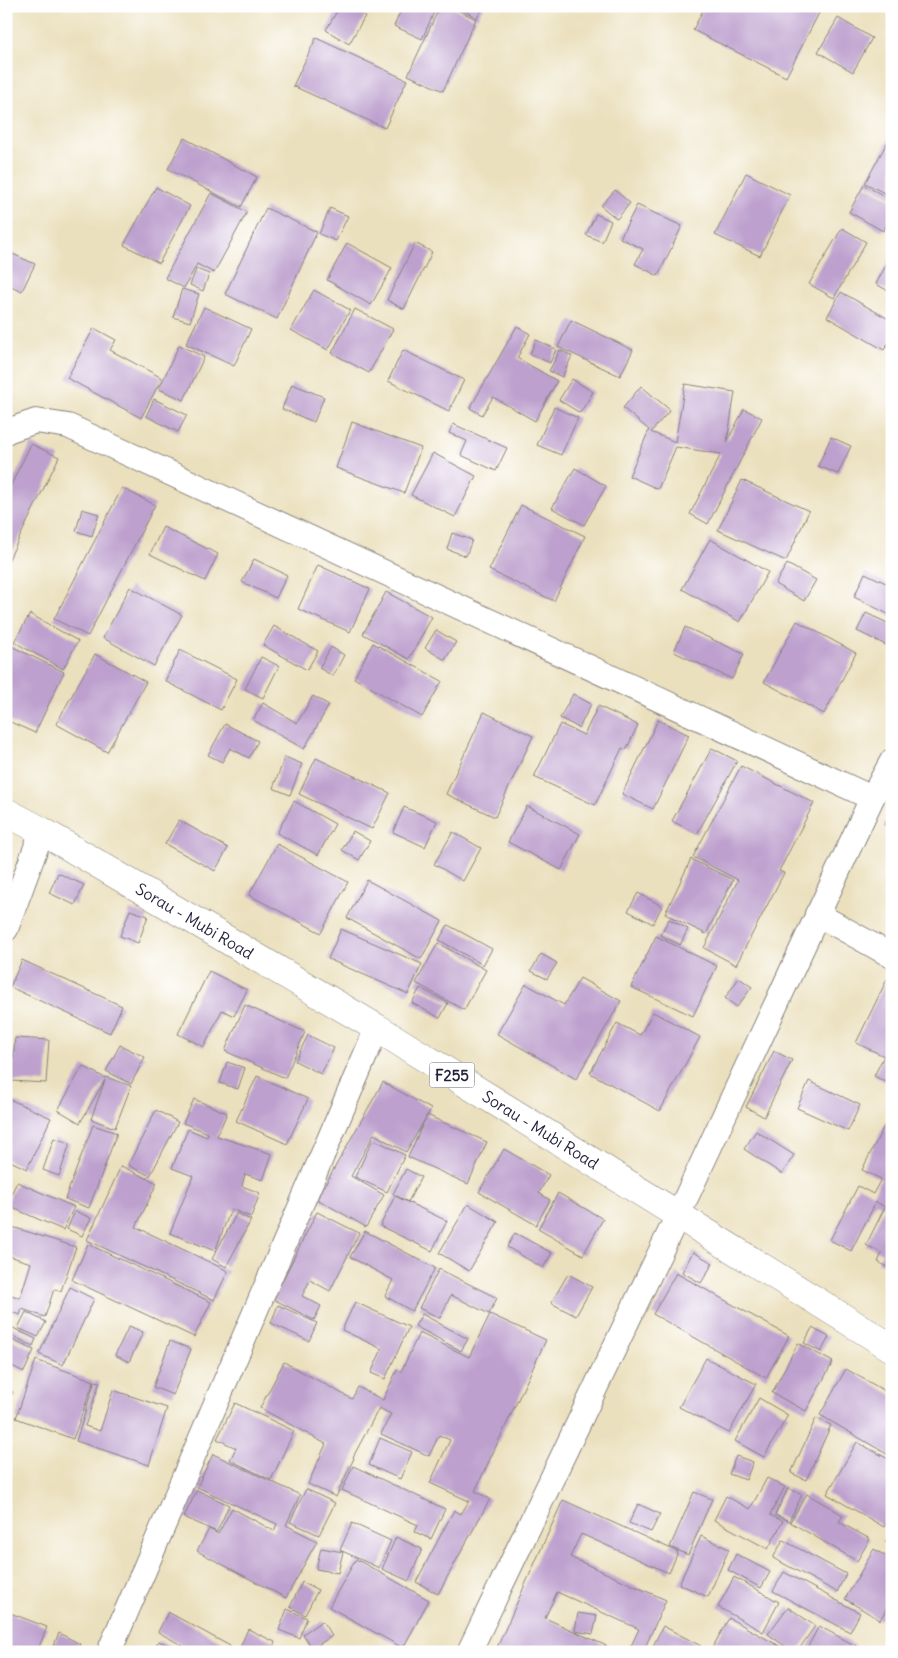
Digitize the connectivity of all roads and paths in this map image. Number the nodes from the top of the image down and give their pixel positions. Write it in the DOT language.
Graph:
graph roads {
  1 [pos="6,432"];
  2 [pos="892,761"];
  3 [pos="872,798"];
  4 [pos="6,812"];
  5 [pos="42,831"];
  6 [pos="817,914"];
  7 [pos="6,929"];
  8 [pos="892,956"];
  9 [pos="377,1028"];
  10 [pos="678,1215"];
  11 [pos="892,1348"];
  12 [pos="110,1652"];
  13 [pos="469,1652"];
  1 -- 3 [label="street"];
  2 -- 3 [label="street"];
  3 -- 6 [label="street"];
  4 -- 5 [label="main road, Sorau - Mubi Road / F255"];
  5 -- 7 [label="street"];
  5 -- 9 [label="main road, Sorau - Mubi Road / F255"];
  6 -- 8 [label="street"];
  6 -- 10 [label="street"];
  9 -- 10 [label="main road, Sorau - Mubi Road / F255"];
  9 -- 12 [label="street"];
  10 -- 11 [label="main road, Sorau - Mubi Road / F255"];
  10 -- 13 [label="street"];
}
